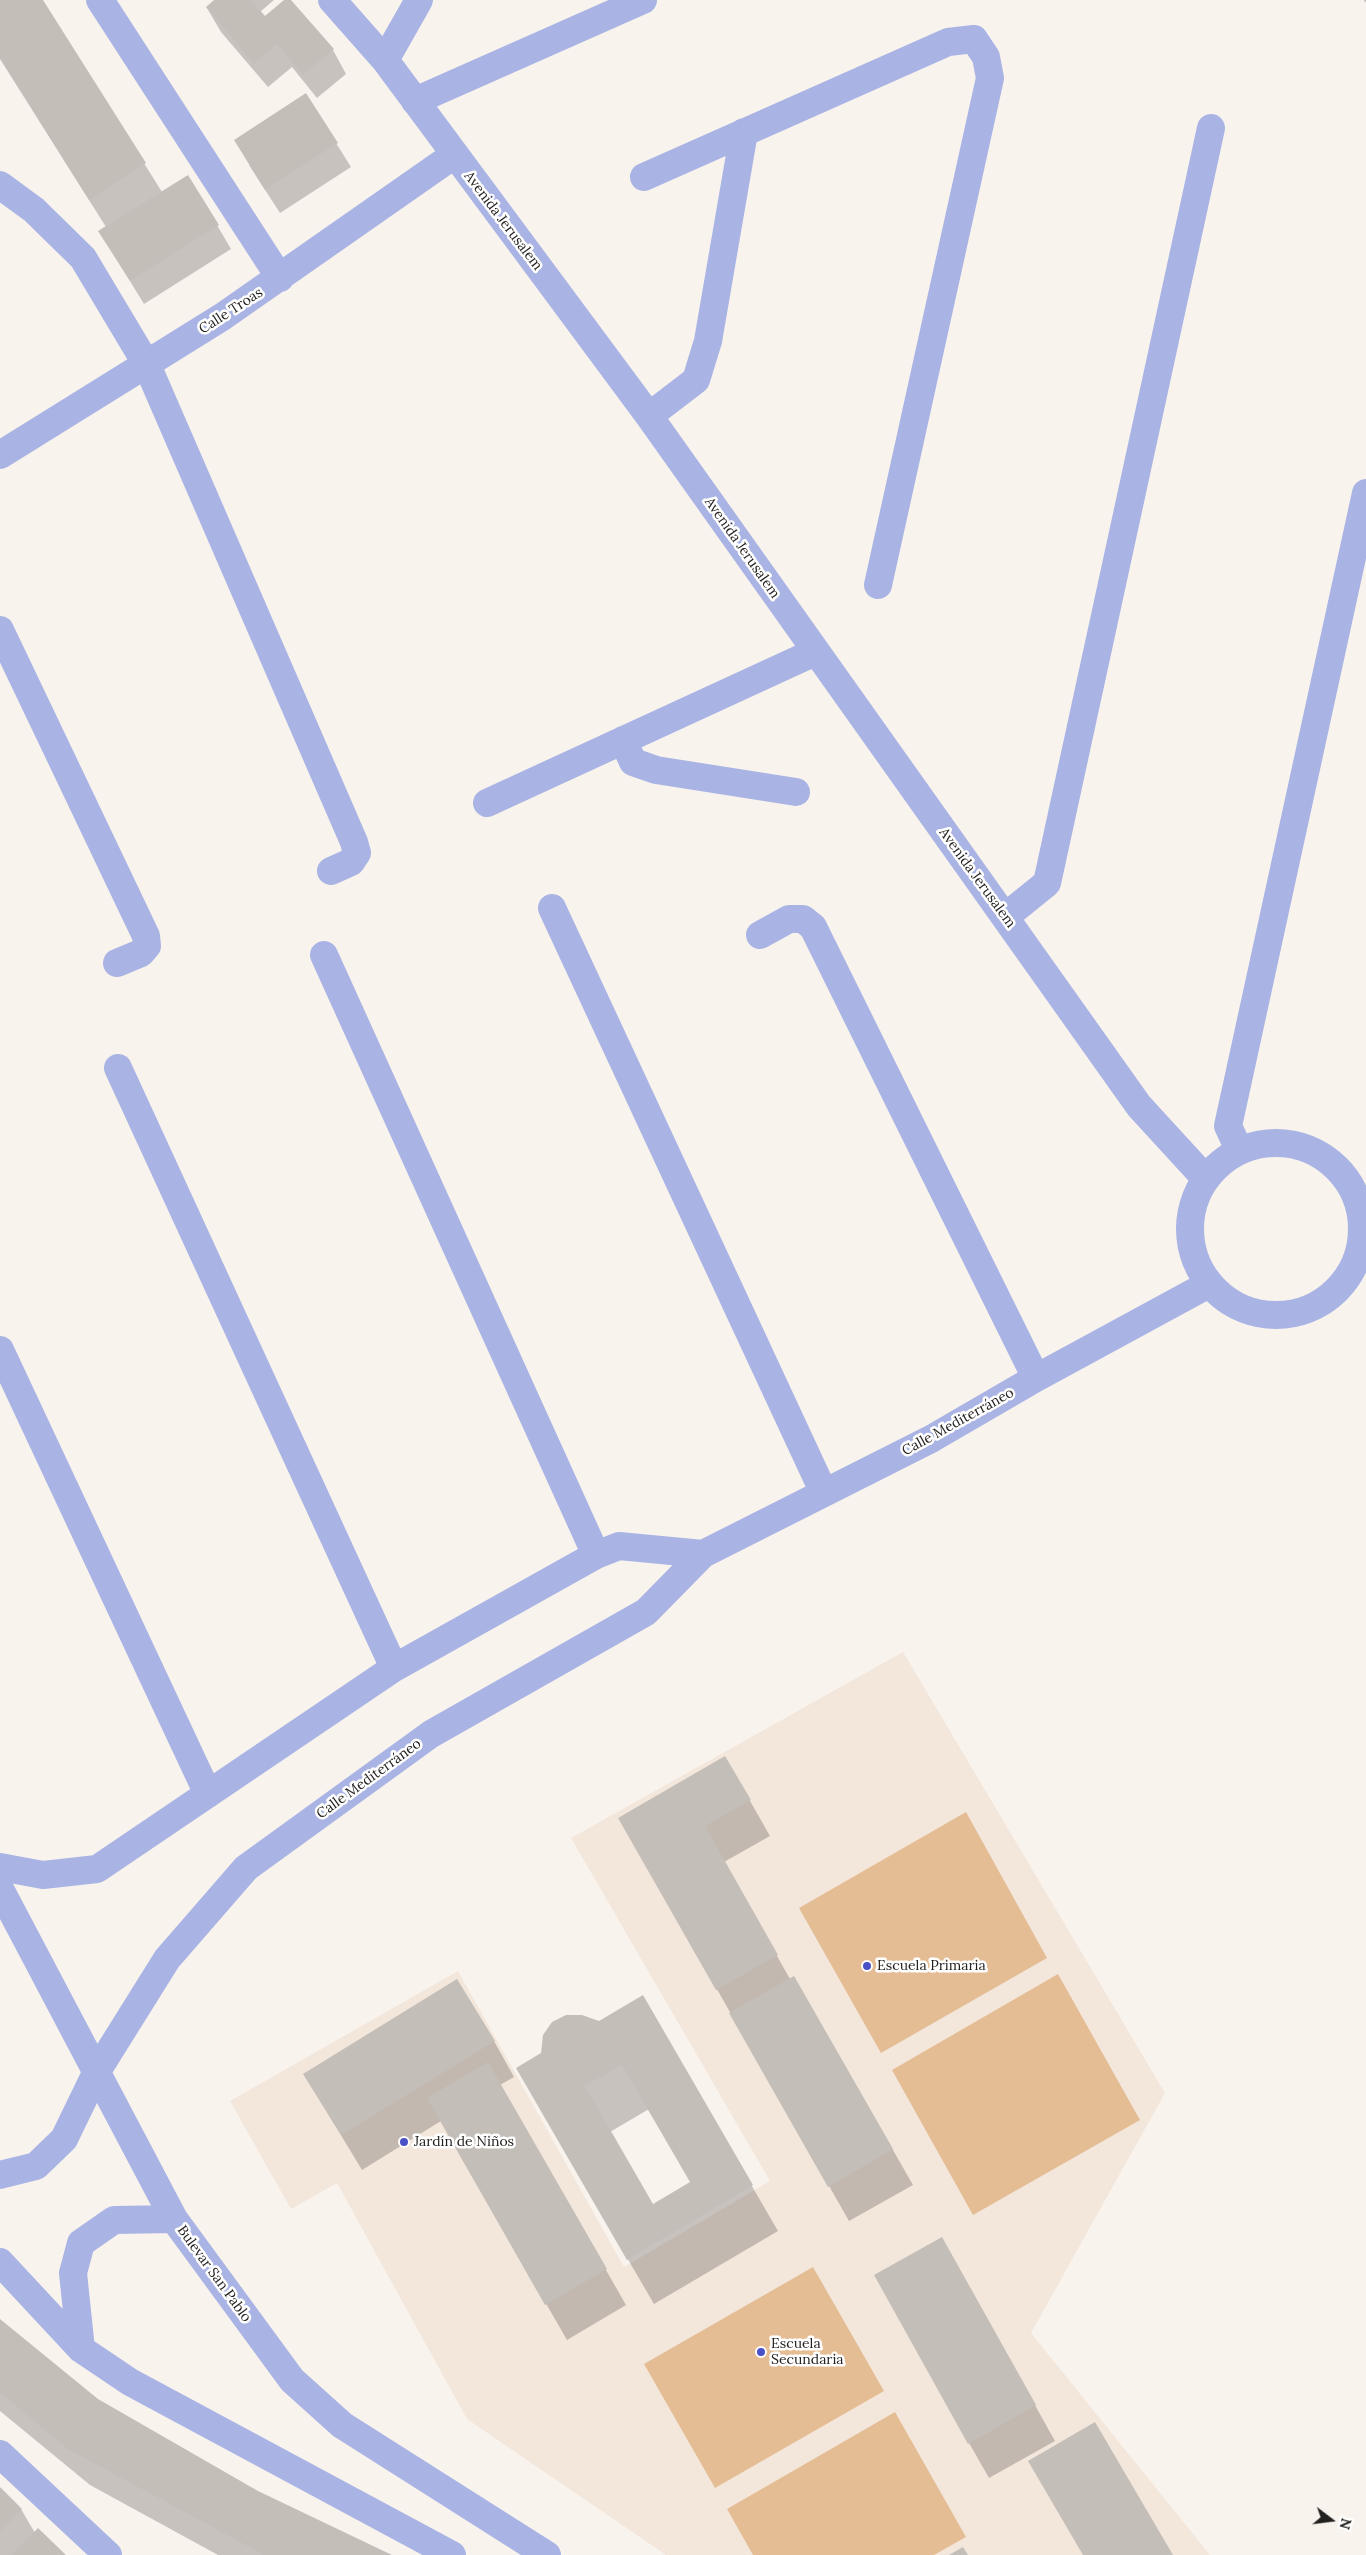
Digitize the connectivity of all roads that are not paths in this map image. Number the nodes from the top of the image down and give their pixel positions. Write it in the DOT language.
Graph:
graph roads {
  1 [pos="100,0"];
  2 [pos="332,0"];
  3 [pos="419,0"];
  4 [pos="643,0"];
  5 [pos="385,60"];
  6 [pos="414,101"];
  7 [pos="1211,128"];
  8 [pos="744,132"];
  9 [pos="454,155"];
  10 [pos="644,177"];
  11 [pos="0,186"];
  12 [pos="34,210"];
  13 [pos="0,211"];
  14 [pos="280,278"];
  15 [pos="147,365"];
  16 [pos="649,416"];
  17 [pos="0,456"];
  18 [pos="1366,493"];
  19 [pos="878,584"];
  20 [pos="0,630"];
  21 [pos="816,652"];
  22 [pos="623,740"];
  23 [pos="796,792"];
  24 [pos="487,803"];
  25 [pos="330,871"];
  26 [pos="552,908"];
  27 [pos="1005,917"];
  28 [pos="760,935"];
  29 [pos="324,955"];
  30 [pos="117,963"];
  31 [pos="118,1068"];
  32 [pos="1239,1150"];
  33 [pos="1205,1178"];
  34 [pos="1360,1188"];
  35 [pos="1209,1284"];
  36 [pos="0,1350"];
  37 [pos="1036,1378"];
  38 [pos="824,1493"];
  39 [pos="702,1554"];
  40 [pos="596,1555"];
  41 [pos="394,1668"];
  42 [pos="208,1794"];
  43 [pos="0,1867"];
  44 [pos="0,1889"];
  45 [pos="97,2071"];
  46 [pos="0,2175"];
  47 [pos="174,2220"];
  48 [pos="0,2262"];
  49 [pos="81,2349"];
  50 [pos="0,2454"];
  51 [pos="108,2555"];
  52 [pos="452,2555"];
  53 [pos="547,2555"];
  1 -- 14 [label="street"];
  2 -- 5 [label="street, Avenida Jerusalem"];
  3 -- 5 [label="street"];
  4 -- 6 [label="street"];
  5 -- 6 [label="street, Avenida Jerusalem"];
  6 -- 9 [label="street, Avenida Jerusalem"];
  7 -- 27 [label="street"];
  8 -- 10 [label="street"];
  8 -- 16 [label="street"];
  8 -- 19 [label="street"];
  9 -- 14 [label="street, Calle Troas"];
  9 -- 16 [label="street, Avenida Jerusalem"];
  11 -- 12 [label="street"];
  12 -- 13 [label="street"];
  12 -- 15 [label="street"];
  14 -- 15 [label="street, Calle Troas"];
  15 -- 17 [label="street, Calle Troas"];
  15 -- 25 [label="street"];
  16 -- 21 [label="street, Avenida Jerusalem"];
  18 -- 32 [label="street"];
  20 -- 30 [label="street"];
  21 -- 22 [label="street"];
  21 -- 27 [label="street, Avenida Jerusalem"];
  22 -- 23 [label="street"];
  22 -- 24 [label="street"];
  26 -- 38 [label="street"];
  27 -- 33 [label="street, Avenida Jerusalem"];
  28 -- 37 [label="street"];
  29 -- 40 [label="street"];
  31 -- 41 [label="street"];
  32 -- 33 [label="street"];
  32 -- 34 [label="street"];
  33 -- 35 [label="street"];
  34 -- 35 [label="street"];
  35 -- 37 [label="street, Calle Mediterráneo"];
  36 -- 42 [label="street"];
  37 -- 38 [label="street, Calle Mediterráneo"];
  38 -- 39 [label="street, Calle Mediterráneo"];
  39 -- 40 [label="street"];
  39 -- 45 [label="street, Calle Mediterráneo"];
  40 -- 41 [label="street"];
  41 -- 42 [label="street"];
  42 -- 43 [label="street"];
  44 -- 45 [label="street, Bulevar San Pablo"];
  45 -- 46 [label="street, Calle Mediterráneo"];
  45 -- 47 [label="street, Bulevar San Pablo"];
  47 -- 49 [label="street"];
  47 -- 53 [label="street, Bulevar San Pablo"];
  48 -- 49 [label="street"];
  49 -- 52 [label="street"];
  50 -- 51 [label="street"];
}
